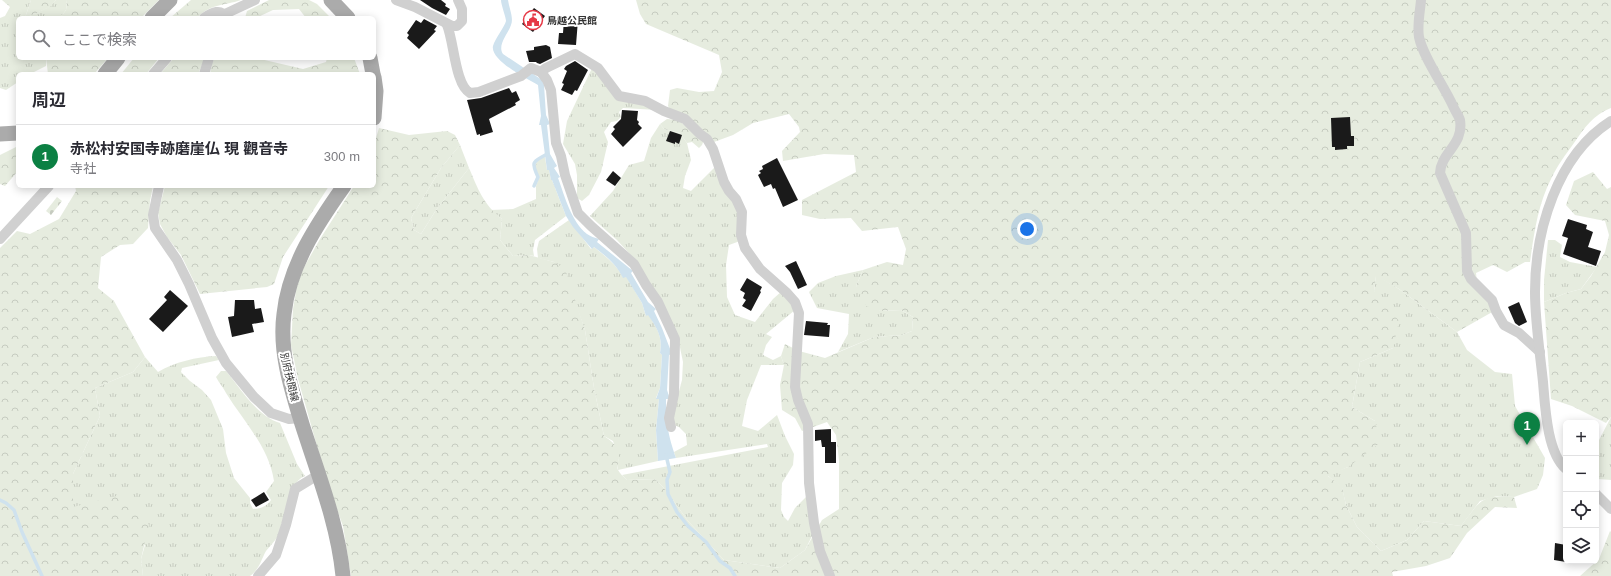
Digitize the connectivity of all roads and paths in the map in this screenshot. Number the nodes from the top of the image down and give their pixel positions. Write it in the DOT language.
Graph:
graph roads {
  1 [pos="170,0"];
  2 [pos="255,0"];
  3 [pos="331,0"];
  4 [pos="396,0"];
  5 [pos="458,0"];
  6 [pos="1421,0"];
  7 [pos="154,16"];
  8 [pos="207,16"];
  9 [pos="226,16"];
  10 [pos="346,16"];
  11 [pos="447,25"];
  12 [pos="116,60"];
  13 [pos="165,60"];
  14 [pos="208,60"];
  15 [pos="370,60"];
  16 [pos="107,72"];
  17 [pos="155,72"];
  18 [pos="205,72"];
  19 [pos="373,72"];
  20 [pos="541,72"];
  21 [pos="1611,121"];
  22 [pos="16,133"];
  23 [pos="0,134"];
  24 [pos="47,188"];
  25 [pos="159,188"];
  26 [pos="343,188"];
  27 [pos="0,240"];
  28 [pos="1540,352"];
  29 [pos="300,418"];
  30 [pos="671,428"];
  31 [pos="1563,464"];
  32 [pos="318,475"];
  33 [pos="1599,497"];
  34 [pos="1611,509"];
  35 [pos="258,576"];
  36 [pos="343,576"];
  37 [pos="830,576"];
  1 -- 7 [label="main road"];
  2 -- 9 [label="street"];
  3 -- 10 [label="main road"];
  4 -- 11 [label="street"];
  5 -- 11 [label="street"];
  6 -- 28 [label="street"];
  8 -- 9 [label="street"];
  11 -- 20 [label="street"];
  12 -- 16 [label="main road"];
  13 -- 17 [label="street"];
  14 -- 18 [label="street"];
  15 -- 19 [label="main road"];
  20 -- 30 [label="street"];
  20 -- 37 [label="street"];
  21 -- 28 [label="street"];
  22 -- 23 [label="main road"];
  24 -- 27 [label="street"];
  25 -- 29 [label="street"];
  26 -- 29 [label="main road, 別府挾間線"];
  28 -- 31 [label="street"];
  29 -- 32 [label="main road, 別府挾間線"];
  32 -- 35 [label="street"];
  32 -- 36 [label="main road, 別府挾間線"];
  33 -- 34 [label="street"];
}
